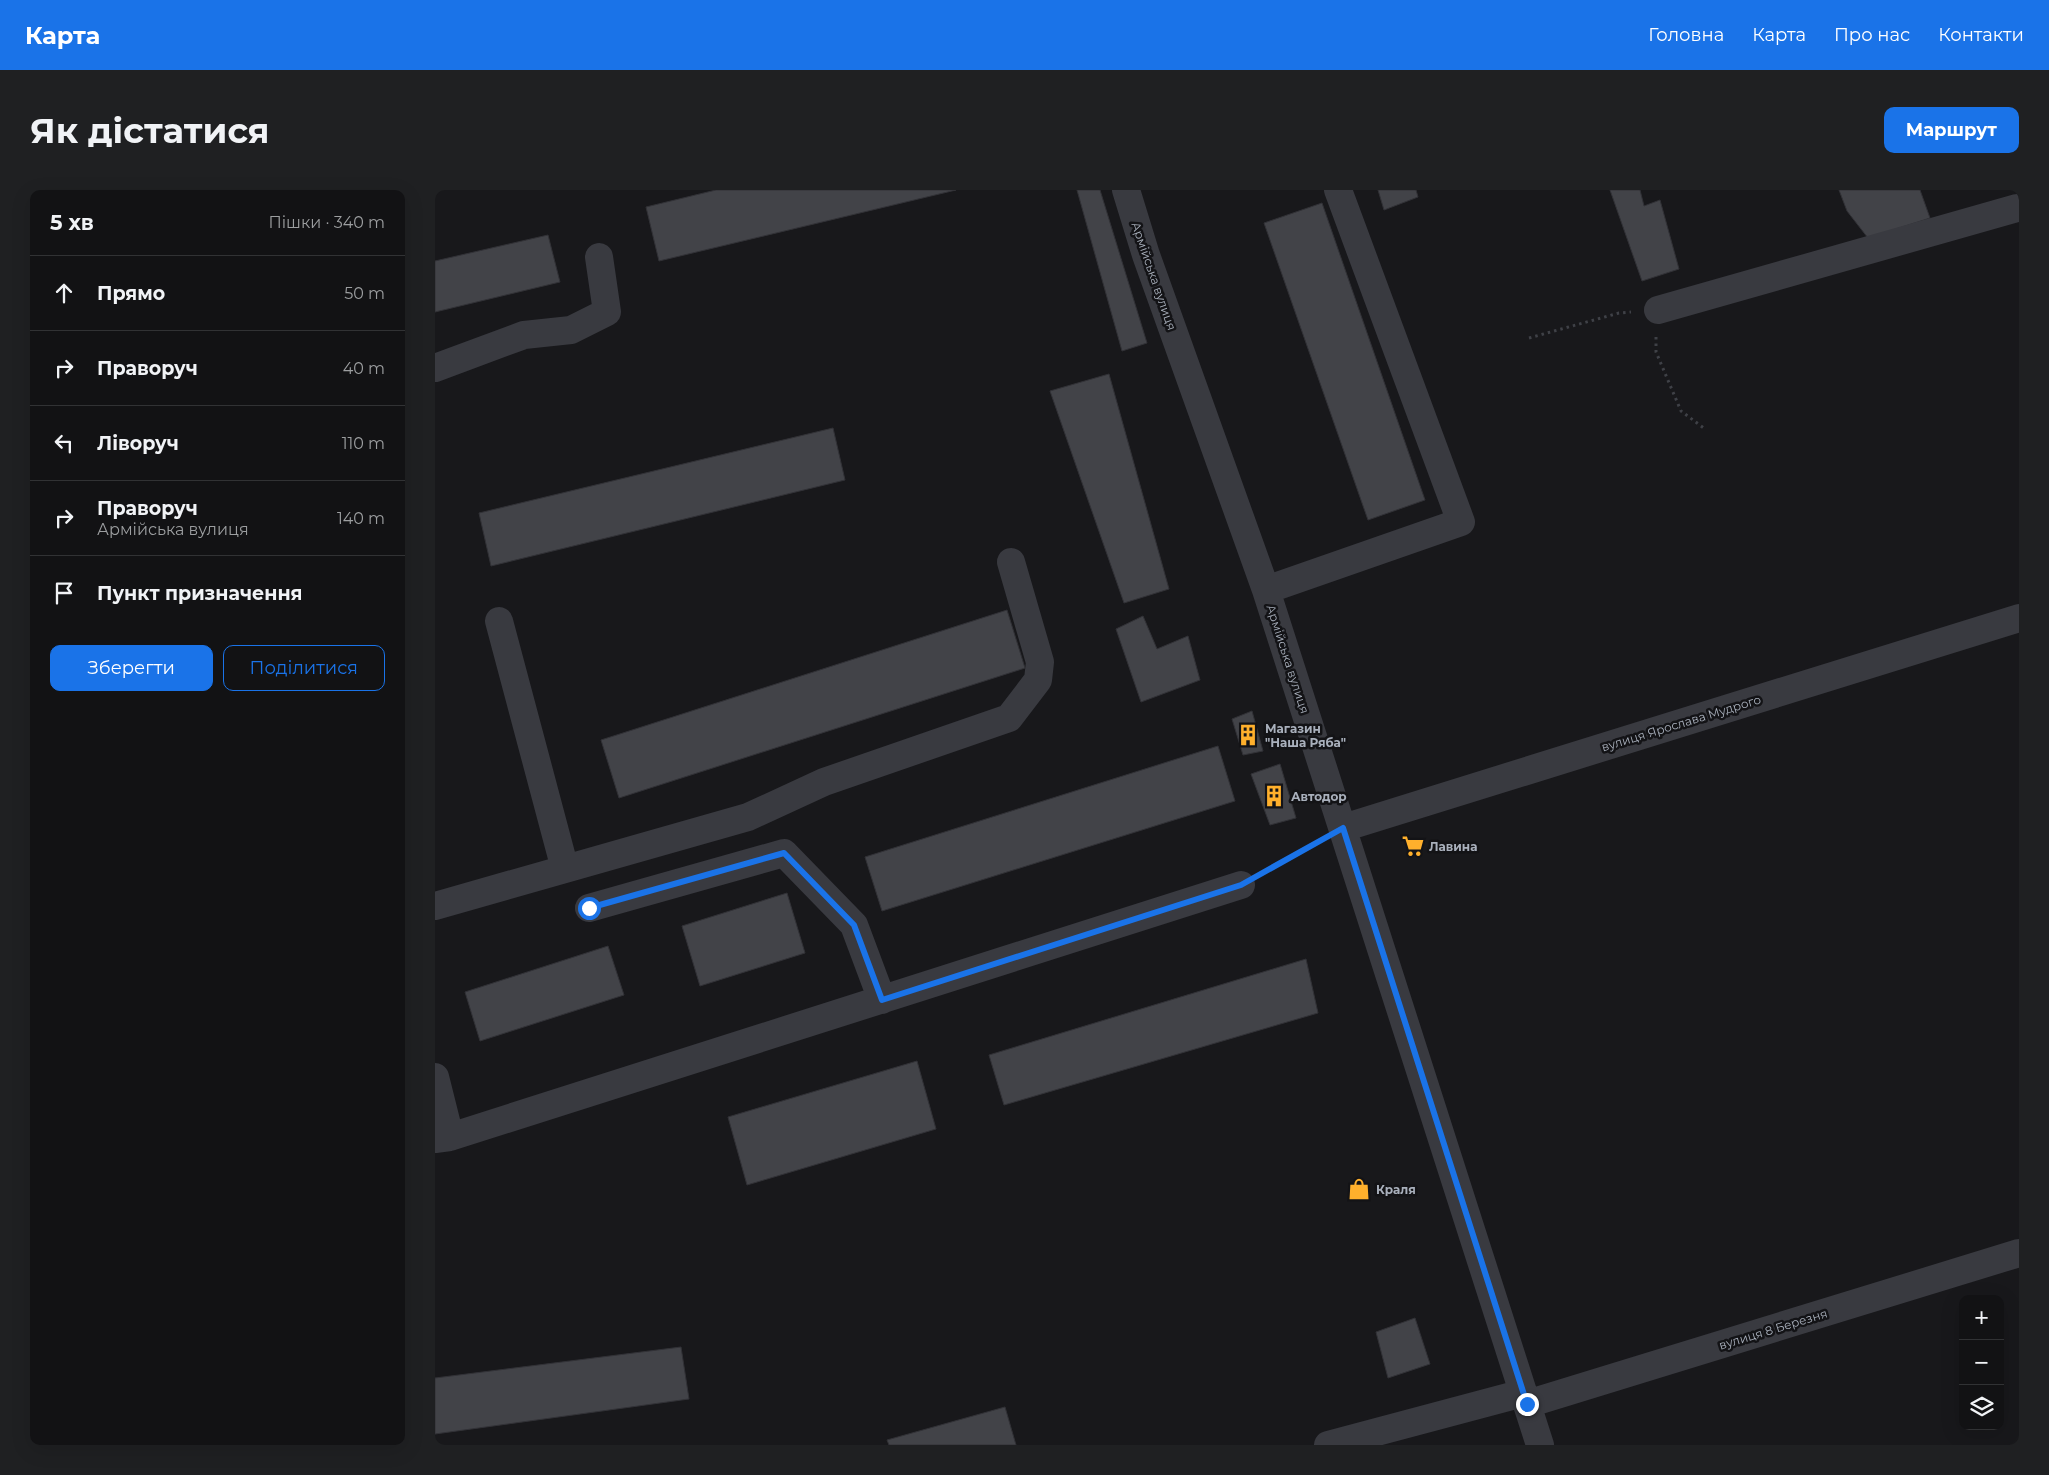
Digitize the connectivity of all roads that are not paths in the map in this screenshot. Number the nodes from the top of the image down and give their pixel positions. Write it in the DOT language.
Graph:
graph roads {
  1 [pos="1126,190"];
  2 [pos="1337,190"];
  3 [pos="2015,205"];
  4 [pos="599,257"];
  5 [pos="1658,310"];
  6 [pos="435,368"];
  7 [pos="1011,562"];
  8 [pos="1266,590"];
  9 [pos="2019,618"];
  10 [pos="499,621"];
  11 [pos="1343,828"];
  12 [pos="565,869"];
  13 [pos="1241,885"];
  14 [pos="435,906"];
  15 [pos="589,908"];
  16 [pos="882,1000"];
  17 [pos="435,1077"];
  18 [pos="442,1138"];
  19 [pos="2019,1253"];
  20 [pos="1525,1399"];
  21 [pos="1328,1445"];
  22 [pos="1540,1445"];
  1 -- 8 [label="street, Армійська вулиця"];
  2 -- 8 [label="street"];
  3 -- 5 [label="street"];
  4 -- 6 [label="street"];
  7 -- 12 [label="street"];
  8 -- 11 [label="street, Армійська вулиця"];
  9 -- 11 [label="street, вулиця Ярослава Мудрого"];
  10 -- 12 [label="street"];
  11 -- 20 [label="street, Армійська вулиця"];
  12 -- 14 [label="street"];
  13 -- 16 [label="street"];
  15 -- 16 [label="street"];
  16 -- 18 [label="street"];
  17 -- 18 [label="street"];
  19 -- 20 [label="street, вулиця 8 Березня"];
  20 -- 21 [label="street, вулиця 8 Березня"];
  20 -- 22 [label="street, Армійська вулиця"];
}
